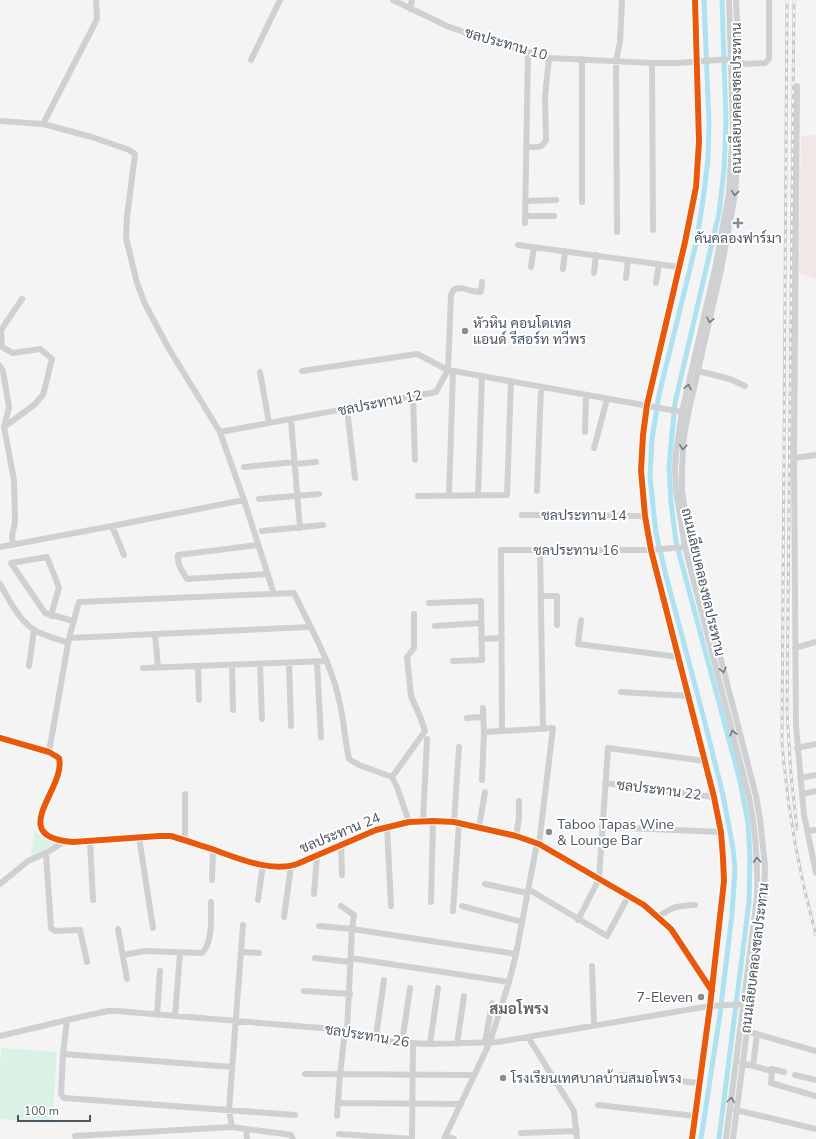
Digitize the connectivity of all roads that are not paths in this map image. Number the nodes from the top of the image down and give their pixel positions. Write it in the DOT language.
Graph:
graph roads {
  1 [pos="96,0"];
  2 [pos="280,0"];
  3 [pos="393,0"];
  4 [pos="412,0"];
  5 [pos="622,0"];
  6 [pos="695,0"];
  7 [pos="729,0"];
  8 [pos="736,0"];
  9 [pos="769,0"];
  10 [pos="410,8"];
  11 [pos="528,52"];
  12 [pos="549,58"];
  13 [pos="582,59"];
  14 [pos="732,59"];
  15 [pos="251,60"];
  16 [pos="616,61"];
  17 [pos="697,61"];
  18 [pos="738,62"];
  19 [pos="652,63"];
  20 [pos="797,86"];
  21 [pos="0,121"];
  22 [pos="44,124"];
  23 [pos="526,147"];
  24 [pos="556,200"];
  25 [pos="526,201"];
  26 [pos="582,202"];
  27 [pos="525,216"];
  28 [pos="554,216"];
  29 [pos="525,223"];
  30 [pos="653,230"];
  31 [pos="617,232"];
  32 [pos="518,245"];
  33 [pos="534,247"];
  34 [pos="565,251"];
  35 [pos="596,255"];
  36 [pos="628,260"];
  37 [pos="659,264"];
  38 [pos="531,267"];
  39 [pos="679,267"];
  40 [pos="563,269"];
  41 [pos="594,273"];
  42 [pos="626,278"];
  43 [pos="482,282"];
  44 [pos="656,283"];
  45 [pos="22,299"];
  46 [pos="0,366"];
  47 [pos="302,371"];
  48 [pos="451,371"];
  49 [pos="698,371"];
  50 [pos="260,372"];
  51 [pos="482,376"];
  52 [pos="512,381"];
  53 [pos="541,386"];
  54 [pos="745,386"];
  55 [pos="586,395"];
  56 [pos="413,397"];
  57 [pos="607,399"];
  58 [pos="647,405"];
  59 [pos="347,409"];
  60 [pos="682,412"];
  61 [pos="291,420"];
  62 [pos="269,424"];
  63 [pos="4,427"];
  64 [pos="220,432"];
  65 [pos="585,432"];
  66 [pos="594,448"];
  67 [pos="816,455"];
  68 [pos="794,458"];
  69 [pos="414,460"];
  70 [pos="316,462"];
  71 [pos="295,463"];
  72 [pos="244,467"];
  73 [pos="355,478"];
  74 [pos="537,491"];
  75 [pos="319,494"];
  76 [pos="478,494"];
  77 [pos="297,496"];
  78 [pos="418,496"];
  79 [pos="449,496"];
  80 [pos="244,500"];
  81 [pos="259,500"];
  82 [pos="522,515"];
  83 [pos="645,516"];
  84 [pos="323,525"];
  85 [pos="112,526"];
  86 [pos="300,528"];
  87 [pos="262,531"];
  88 [pos="13,544"];
  89 [pos="258,545"];
  90 [pos="0,547"];
  91 [pos="685,547"];
  92 [pos="540,550"];
  93 [pos="651,550"];
  94 [pos="124,555"];
  95 [pos="268,574"];
  96 [pos="0,584"];
  97 [pos="274,594"];
  98 [pos="541,596"];
  99 [pos="429,603"];
  100 [pos="414,614"];
  101 [pos="51,616"];
  102 [pos="581,620"];
  103 [pos="73,621"];
  104 [pos="481,623"];
  105 [pos="557,625"];
  106 [pos="435,626"];
  107 [pos="310,627"];
  108 [pos="34,630"];
  109 [pos="155,634"];
  110 [pos="502,638"];
  111 [pos="481,639"];
  112 [pos="68,640"];
  113 [pos="816,642"];
  114 [pos="795,648"];
  115 [pos="679,657"];
  116 [pos="327,661"];
  117 [pos="453,661"];
  118 [pos="317,662"];
  119 [pos="289,663"];
  120 [pos="260,664"];
  121 [pos="232,665"];
  122 [pos="29,666"];
  123 [pos="198,666"];
  124 [pos="158,667"];
  125 [pos="142,668"];
  126 [pos="621,692"];
  127 [pos="688,696"];
  128 [pos="199,700"];
  129 [pos="483,708"];
  130 [pos="233,710"];
  131 [pos="483,717"];
  132 [pos="467,718"];
  133 [pos="262,719"];
  134 [pos="291,726"];
  135 [pos="543,728"];
  136 [pos="502,731"];
  137 [pos="484,732"];
  138 [pos="322,737"];
  139 [pos="0,738"];
  140 [pos="427,739"];
  141 [pos="816,744"];
  142 [pos="459,747"];
  143 [pos="797,748"];
  144 [pos="49,752"];
  145 [pos="705,761"];
  146 [pos="816,775"];
  147 [pos="392,777"];
  148 [pos="800,778"];
  149 [pos="482,780"];
  150 [pos="605,783"];
  151 [pos="816,791"];
  152 [pos="485,792"];
  153 [pos="185,794"];
  154 [pos="802,794"];
  155 [pos="714,796"];
  156 [pos="519,801"];
  157 [pos="423,821"];
  158 [pos="433,821"];
  159 [pos="409,822"];
  160 [pos="456,823"];
  161 [pos="387,826"];
  162 [pos="479,827"];
  163 [pos="602,827"];
  164 [pos="816,830"];
  165 [pos="720,832"];
  166 [pos="808,832"];
  167 [pos="516,836"];
  168 [pos="139,837"];
  169 [pos="90,841"];
  170 [pos="186,841"];
  171 [pos="64,842"];
  172 [pos="538,843"];
  173 [pos="342,844"];
  174 [pos="213,849"];
  175 [pos="46,853"];
  176 [pos="814,855"];
  177 [pos="317,856"];
  178 [pos="263,864"];
  179 [pos="291,866"];
  180 [pos="816,873"];
  181 [pos="342,875"];
  182 [pos="599,879"];
  183 [pos="212,880"];
  184 [pos="0,884"];
  185 [pos="485,884"];
  186 [pos="528,891"];
  187 [pos="314,894"];
  188 [pos="629,895"];
  189 [pos="93,900"];
  190 [pos="258,900"];
  191 [pos="211,902"];
  192 [pos="431,902"];
  193 [pos="695,905"];
  194 [pos="341,906"];
  195 [pos="391,906"];
  196 [pos="462,906"];
  197 [pos="453,911"];
  198 [pos="284,917"];
  199 [pos="658,917"];
  200 [pos="578,920"];
  201 [pos="522,922"];
  202 [pos="243,925"];
  203 [pos="319,926"];
  204 [pos="153,928"];
  205 [pos="118,929"];
  206 [pos="352,929"];
  207 [pos="242,952"];
  208 [pos="180,953"];
  209 [pos="259,953"];
  210 [pos="516,954"];
  211 [pos="123,955"];
  212 [pos="315,958"];
  213 [pos="350,960"];
  214 [pos="87,962"];
  215 [pos="592,966"];
  216 [pos="160,971"];
  217 [pos="127,979"];
  218 [pos="384,980"];
  219 [pos="509,982"];
  220 [pos="410,988"];
  221 [pos="438,988"];
  222 [pos="304,991"];
  223 [pos="712,991"];
  224 [pos="350,994"];
  225 [pos="464,996"];
  226 [pos="492,1003"];
  227 [pos="746,1004"];
  228 [pos="710,1006"];
  229 [pos="157,1015"];
  230 [pos="175,1016"];
  231 [pos="67,1020"];
  232 [pos="236,1022"];
  233 [pos="594,1025"];
  234 [pos="346,1030"];
  235 [pos="746,1030"];
  236 [pos="757,1034"];
  237 [pos="0,1036"];
  238 [pos="376,1037"];
  239 [pos="528,1037"];
  240 [pos="487,1042"];
  241 [pos="402,1043"];
  242 [pos="413,1044"];
  243 [pos="430,1044"];
  244 [pos="457,1044"];
  245 [pos="816,1050"];
  246 [pos="63,1054"];
  247 [pos="742,1063"];
  248 [pos="753,1066"];
  249 [pos="232,1068"];
  250 [pos="772,1071"];
  251 [pos="784,1072"];
  252 [pos="305,1074"];
  253 [pos="413,1074"];
  254 [pos="340,1075"];
  255 [pos="474,1075"];
  256 [pos="621,1075"];
  257 [pos="795,1075"];
  258 [pos="816,1080"];
  259 [pos="699,1083"];
  260 [pos="816,1096"];
  261 [pos="338,1102"];
  262 [pos="413,1103"];
  263 [pos="461,1104"];
  264 [pos="598,1105"];
  265 [pos="229,1110"];
  266 [pos="736,1110"];
  267 [pos="295,1115"];
  268 [pos="337,1116"];
  269 [pos="695,1116"];
  270 [pos="232,1127"];
  271 [pos="246,1129"];
  272 [pos="816,1129"];
  273 [pos="576,1131"];
  274 [pos="521,1133"];
  275 [pos="340,1134"];
  276 [pos="75,1136"];
  277 [pos="445,1137"];
  278 [pos="247,1139"];
  279 [pos="293,1139"];
  280 [pos="454,1139"];
  281 [pos="577,1139"];
  282 [pos="692,1139"];
  283 [pos="726,1139"];
  284 [pos="733,1139"];
  1 -- 22 [label="street"];
  2 -- 15 [label="street"];
  3 -- 10 [label="street, ชลประทาน 10"];
  4 -- 10 [label="street"];
  5 -- 16 [label="street"];
  6 -- 17 [label="street"];
  7 -- 14 [label="street, ถนนเลียบคลองชลประทาน"];
  8 -- 18 [label="street, ถนนเลียบคลองชลประทาน"];
  9 -- 18 [label="street"];
  10 -- 11 [label="street, ชลประทาน 10"];
  11 -- 12 [label="street, ชลประทาน 10"];
  11 -- 23 [label="street"];
  12 -- 13 [label="street, ชลประทาน 10"];
  12 -- 23 [label="street"];
  13 -- 16 [label="street, ชลประทาน 10"];
  13 -- 26 [label="street"];
  14 -- 17 [label="street, ชลประทาน 10"];
  14 -- 18 [label="street"];
  60 -- 14 [label="street, ถนนเลียบคลองชลประทาน, one-way"];
  16 -- 19 [label="street, ชลประทาน 10"];
  16 -- 31 [label="street"];
  17 -- 19 [label="street, ชลประทาน 10"];
  17 -- 39 [label="street"];
  18 -- 49 [label="street, ถนนเลียบคลองชลประทาน, one-way"];
  19 -- 30 [label="street"];
  20 -- 68 [label="street"];
  21 -- 22 [label="street"];
  22 -- 64 [label="street"];
  23 -- 25 [label="street"];
  24 -- 25 [label="street"];
  25 -- 27 [label="street"];
  27 -- 28 [label="street"];
  27 -- 29 [label="street"];
  32 -- 33 [label="street"];
  33 -- 34 [label="street"];
  33 -- 38 [label="street"];
  34 -- 35 [label="street"];
  34 -- 40 [label="street"];
  35 -- 36 [label="street"];
  35 -- 41 [label="street"];
  36 -- 37 [label="street"];
  36 -- 42 [label="street"];
  37 -- 39 [label="street"];
  37 -- 44 [label="street"];
  39 -- 58 [label="street"];
  43 -- 48 [label="street"];
  45 -- 63 [label="street"];
  46 -- 63 [label="street"];
  47 -- 48 [label="street"];
  48 -- 51 [label="street"];
  48 -- 56 [label="street, ชลประทาน 12"];
  48 -- 79 [label="street"];
  49 -- 54 [label="street"];
  49 -- 227 [label="street, ถนนเลียบคลองชลประทาน, one-way"];
  50 -- 62 [label="street"];
  51 -- 52 [label="street"];
  51 -- 76 [label="street"];
  52 -- 53 [label="street"];
  52 -- 76 [label="street"];
  53 -- 55 [label="street"];
  53 -- 74 [label="street"];
  55 -- 57 [label="street"];
  55 -- 65 [label="street"];
  56 -- 59 [label="street, ชลประทาน 12"];
  56 -- 69 [label="street"];
  57 -- 58 [label="street"];
  57 -- 66 [label="street"];
  58 -- 60 [label="street"];
  58 -- 83 [label="street"];
  59 -- 61 [label="street, ชลประทาน 12"];
  59 -- 73 [label="street"];
  60 -- 91 [label="street, ถนนเลียบคลองชลประทาน"];
  61 -- 62 [label="street, ชลประทาน 12"];
  61 -- 71 [label="street"];
  62 -- 64 [label="street, ชลประทาน 12"];
  63 -- 88 [label="street"];
  64 -- 80 [label="street"];
  67 -- 68 [label="street"];
  68 -- 114 [label="street"];
  70 -- 71 [label="street"];
  71 -- 72 [label="street"];
  71 -- 77 [label="street"];
  75 -- 77 [label="street"];
  76 -- 79 [label="street"];
  77 -- 81 [label="street"];
  77 -- 86 [label="street"];
  78 -- 79 [label="street"];
  80 -- 85 [label="street"];
  80 -- 89 [label="street"];
  82 -- 83 [label="street, ชลประทาน 14"];
  83 -- 93 [label="street"];
  84 -- 86 [label="street"];
  85 -- 88 [label="street"];
  85 -- 94 [label="street"];
  86 -- 87 [label="street"];
  88 -- 90 [label="street"];
  89 -- 95 [label="street"];
  89 -- 95 [label="street"];
  91 -- 93 [label="street, ชลประทาน 16"];
  227 -- 91 [label="street, ถนนเลียบคลองชลประทาน, one-way"];
  92 -- 93 [label="street, ชลประทาน 16"];
  92 -- 98 [label="street"];
  92 -- 110 [label="street, ชลประทาน 16"];
  93 -- 115 [label="street"];
  95 -- 97 [label="street"];
  96 -- 108 [label="street"];
  97 -- 103 [label="street"];
  97 -- 107 [label="street"];
  98 -- 105 [label="street"];
  98 -- 135 [label="street"];
  99 -- 104 [label="street"];
  100 -- 147 [label="street"];
  101 -- 101 [label="street"];
  101 -- 103 [label="street"];
  102 -- 115 [label="street"];
  103 -- 112 [label="street"];
  104 -- 106 [label="street"];
  104 -- 111 [label="street"];
  107 -- 109 [label="street"];
  107 -- 116 [label="street"];
  108 -- 112 [label="street"];
  108 -- 122 [label="street"];
  109 -- 112 [label="street"];
  109 -- 124 [label="street"];
  110 -- 111 [label="street"];
  110 -- 136 [label="street"];
  111 -- 117 [label="street"];
  112 -- 144 [label="street"];
  113 -- 114 [label="street"];
  114 -- 143 [label="street"];
  115 -- 127 [label="street"];
  116 -- 118 [label="street"];
  116 -- 147 [label="street"];
  118 -- 119 [label="street"];
  118 -- 138 [label="street"];
  119 -- 120 [label="street"];
  119 -- 134 [label="street"];
  120 -- 121 [label="street"];
  120 -- 133 [label="street"];
  121 -- 123 [label="street"];
  121 -- 130 [label="street"];
  123 -- 124 [label="street"];
  123 -- 128 [label="street"];
  124 -- 125 [label="street"];
  126 -- 127 [label="street"];
  127 -- 145 [label="street"];
  129 -- 131 [label="street"];
  131 -- 132 [label="street"];
  131 -- 137 [label="street"];
  135 -- 136 [label="street"];
  135 -- 172 [label="street"];
  136 -- 137 [label="street"];
  137 -- 149 [label="street"];
  139 -- 144 [label="street"];
  140 -- 157 [label="street"];
  141 -- 143 [label="street"];
  142 -- 160 [label="street"];
  143 -- 148 [label="street"];
  144 -- 171 [label="street"];
  145 -- 150 [label="street"];
  145 -- 155 [label="street"];
  146 -- 148 [label="street"];
  147 -- 159 [label="street"];
  148 -- 154 [label="street"];
  150 -- 155 [label="street, ชลประทาน 22"];
  150 -- 163 [label="street"];
  151 -- 154 [label="street"];
  152 -- 162 [label="street"];
  153 -- 170 [label="street"];
  154 -- 166 [label="street"];
  155 -- 165 [label="street"];
  156 -- 167 [label="street"];
  157 -- 158 [label="street, ชลประทาน 24"];
  157 -- 159 [label="street, ชลประทาน 24"];
  158 -- 160 [label="street, ชลประทาน 24"];
  158 -- 192 [label="street"];
  159 -- 161 [label="street, ชลประทาน 24"];
  160 -- 162 [label="street, ชลประทาน 24"];
  160 -- 197 [label="street"];
  161 -- 173 [label="street, ชลประทาน 24"];
  161 -- 195 [label="street"];
  162 -- 167 [label="street, ชลประทาน 24"];
  163 -- 165 [label="street"];
  163 -- 182 [label="street"];
  164 -- 166 [label="street"];
  165 -- 223 [label="street"];
  166 -- 176 [label="street"];
  167 -- 172 [label="street, ชลประทาน 24"];
  168 -- 169 [label="street, ชลประทาน 24"];
  168 -- 170 [label="street, ชลประทาน 24"];
  168 -- 204 [label="street"];
  169 -- 171 [label="street, ชลประทาน 24"];
  169 -- 189 [label="street"];
  170 -- 174 [label="street, ชลประทาน 24"];
  171 -- 175 [label="street"];
  172 -- 182 [label="street, ชลประทาน 24"];
  172 -- 186 [label="street"];
  173 -- 177 [label="street, ชลประทาน 24"];
  173 -- 181 [label="street"];
  174 -- 178 [label="street, ชลประทาน 24"];
  174 -- 183 [label="street"];
  175 -- 184 [label="street"];
  175 -- 214 [label="street"];
  176 -- 180 [label="street"];
  177 -- 179 [label="street, ชลประทาน 24"];
  177 -- 187 [label="street"];
  178 -- 179 [label="street, ชลประทาน 24"];
  178 -- 190 [label="street"];
  179 -- 198 [label="street"];
  182 -- 188 [label="street, ชลประทาน 24"];
  182 -- 200 [label="street"];
  185 -- 186 [label="street"];
  186 -- 200 [label="street"];
  186 -- 201 [label="street"];
  188 -- 199 [label="street, ชลประทาน 24"];
  188 -- 200 [label="street"];
  191 -- 208 [label="street"];
  193 -- 199 [label="street"];
  194 -- 206 [label="street"];
  196 -- 201 [label="street"];
  199 -- 223 [label="street, ชลประทาน 24"];
  201 -- 210 [label="street"];
  202 -- 207 [label="street"];
  203 -- 206 [label="street"];
  205 -- 211 [label="street"];
  206 -- 210 [label="street"];
  206 -- 213 [label="street"];
  207 -- 209 [label="street"];
  207 -- 232 [label="street"];
  208 -- 211 [label="street"];
  208 -- 230 [label="street"];
  210 -- 219 [label="street"];
  211 -- 217 [label="street"];
  212 -- 213 [label="street"];
  213 -- 219 [label="street"];
  213 -- 224 [label="street"];
  215 -- 233 [label="street"];
  216 -- 229 [label="street"];
  218 -- 238 [label="street"];
  219 -- 240 [label="street"];
  220 -- 241 [label="street"];
  221 -- 243 [label="street"];
  222 -- 224 [label="street"];
  223 -- 228 [label="street"];
  224 -- 234 [label="street"];
  225 -- 244 [label="street"];
  226 -- 240 [label="street"];
  227 -- 228 [label="street, ชลประทาน 26"];
  227 -- 235 [label="street, ถนนเลียบคลองชลประทาน"];
  283 -- 227 [label="street, ถนนเลียบคลองชลประทาน, one-way"];
  228 -- 233 [label="street, ชลประทาน 26"];
  228 -- 259 [label="street"];
  229 -- 230 [label="street, ชลประทาน 26"];
  229 -- 231 [label="street, ชลประทาน 26"];
  230 -- 232 [label="street, ชลประทาน 26"];
  231 -- 237 [label="street, ชลประทาน 26"];
  231 -- 246 [label="street"];
  232 -- 234 [label="street, ชลประทาน 26"];
  232 -- 249 [label="street"];
  233 -- 239 [label="street, ชลประทาน 26"];
  234 -- 238 [label="street, ชลประทาน 26"];
  234 -- 254 [label="street"];
  235 -- 236 [label="street"];
  235 -- 247 [label="street, ถนนเลียบคลองชลประทาน"];
  236 -- 245 [label="street"];
  236 -- 248 [label="street"];
  238 -- 241 [label="street, ชลประทาน 26"];
  239 -- 240 [label="street, ชลประทาน 26"];
  239 -- 273 [label="street"];
  240 -- 244 [label="street, ชลประทาน 26"];
  240 -- 255 [label="street"];
  241 -- 242 [label="street, ชลประทาน 26"];
  242 -- 243 [label="street, ชลประทาน 26"];
  242 -- 253 [label="street"];
  243 -- 244 [label="street, ชลประทาน 26"];
  246 -- 249 [label="street"];
  246 -- 265 [label="street"];
  247 -- 248 [label="street"];
  247 -- 266 [label="street, ถนนเลียบคลองชลประทาน"];
  248 -- 250 [label="street"];
  249 -- 265 [label="street"];
  250 -- 251 [label="street"];
  250 -- 260 [label="street"];
  252 -- 254 [label="street"];
  253 -- 254 [label="street"];
  253 -- 255 [label="street"];
  253 -- 262 [label="street"];
  254 -- 261 [label="street"];
  255 -- 263 [label="street"];
  256 -- 259 [label="street"];
  257 -- 258 [label="street"];
  259 -- 269 [label="street"];
  261 -- 262 [label="street"];
  261 -- 268 [label="street"];
  262 -- 263 [label="street"];
  262 -- 275 [label="street"];
  263 -- 277 [label="street"];
  264 -- 269 [label="street"];
  265 -- 267 [label="street"];
  265 -- 270 [label="street"];
  266 -- 272 [label="street"];
  266 -- 284 [label="street, ถนนเลียบคลองชลประทาน"];
  269 -- 282 [label="street"];
  270 -- 271 [label="street"];
  270 -- 276 [label="street"];
  271 -- 278 [label="street"];
  271 -- 279 [label="street"];
  273 -- 274 [label="street"];
  273 -- 281 [label="street"];
  277 -- 280 [label="street"];
}
